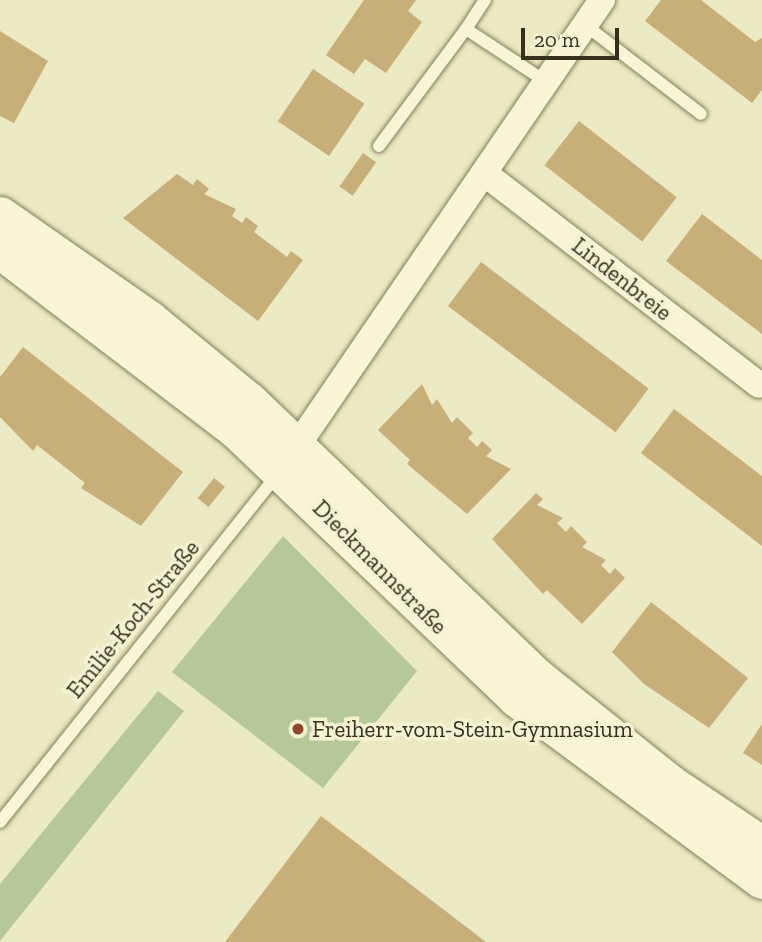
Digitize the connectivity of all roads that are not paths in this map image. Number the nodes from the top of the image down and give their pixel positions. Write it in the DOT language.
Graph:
graph roads {
  1 [pos="485,0"];
  2 [pos="602,0"];
  3 [pos="585,25"];
  4 [pos="466,29"];
  5 [pos="545,81"];
  6 [pos="701,114"];
  7 [pos="379,146"];
  8 [pos="485,173"];
  9 [pos="0,215"];
  10 [pos="0,250"];
  11 [pos="761,384"];
  12 [pos="290,456"];
  13 [pos="0,822"];
  14 [pos="762,845"];
  15 [pos="762,880"];
  1 -- 4 [label="lane"];
  2 -- 3 [label="street"];
  3 -- 5 [label="street"];
  3 -- 6 [label="lane"];
  4 -- 5 [label="lane"];
  4 -- 7 [label="lane"];
  5 -- 8 [label="street"];
  8 -- 11 [label="street, Lindenbreie"];
  8 -- 12 [label="street"];
  9 -- 12 [label="street, Dieckmannstraße"];
  10 -- 12 [label="street, Dieckmannstraße"];
  12 -- 13 [label="lane, Emilie-Koch-Straße"];
  12 -- 14 [label="street, Dieckmannstraße"];
  12 -- 15 [label="street, Dieckmannstraße"];
}
